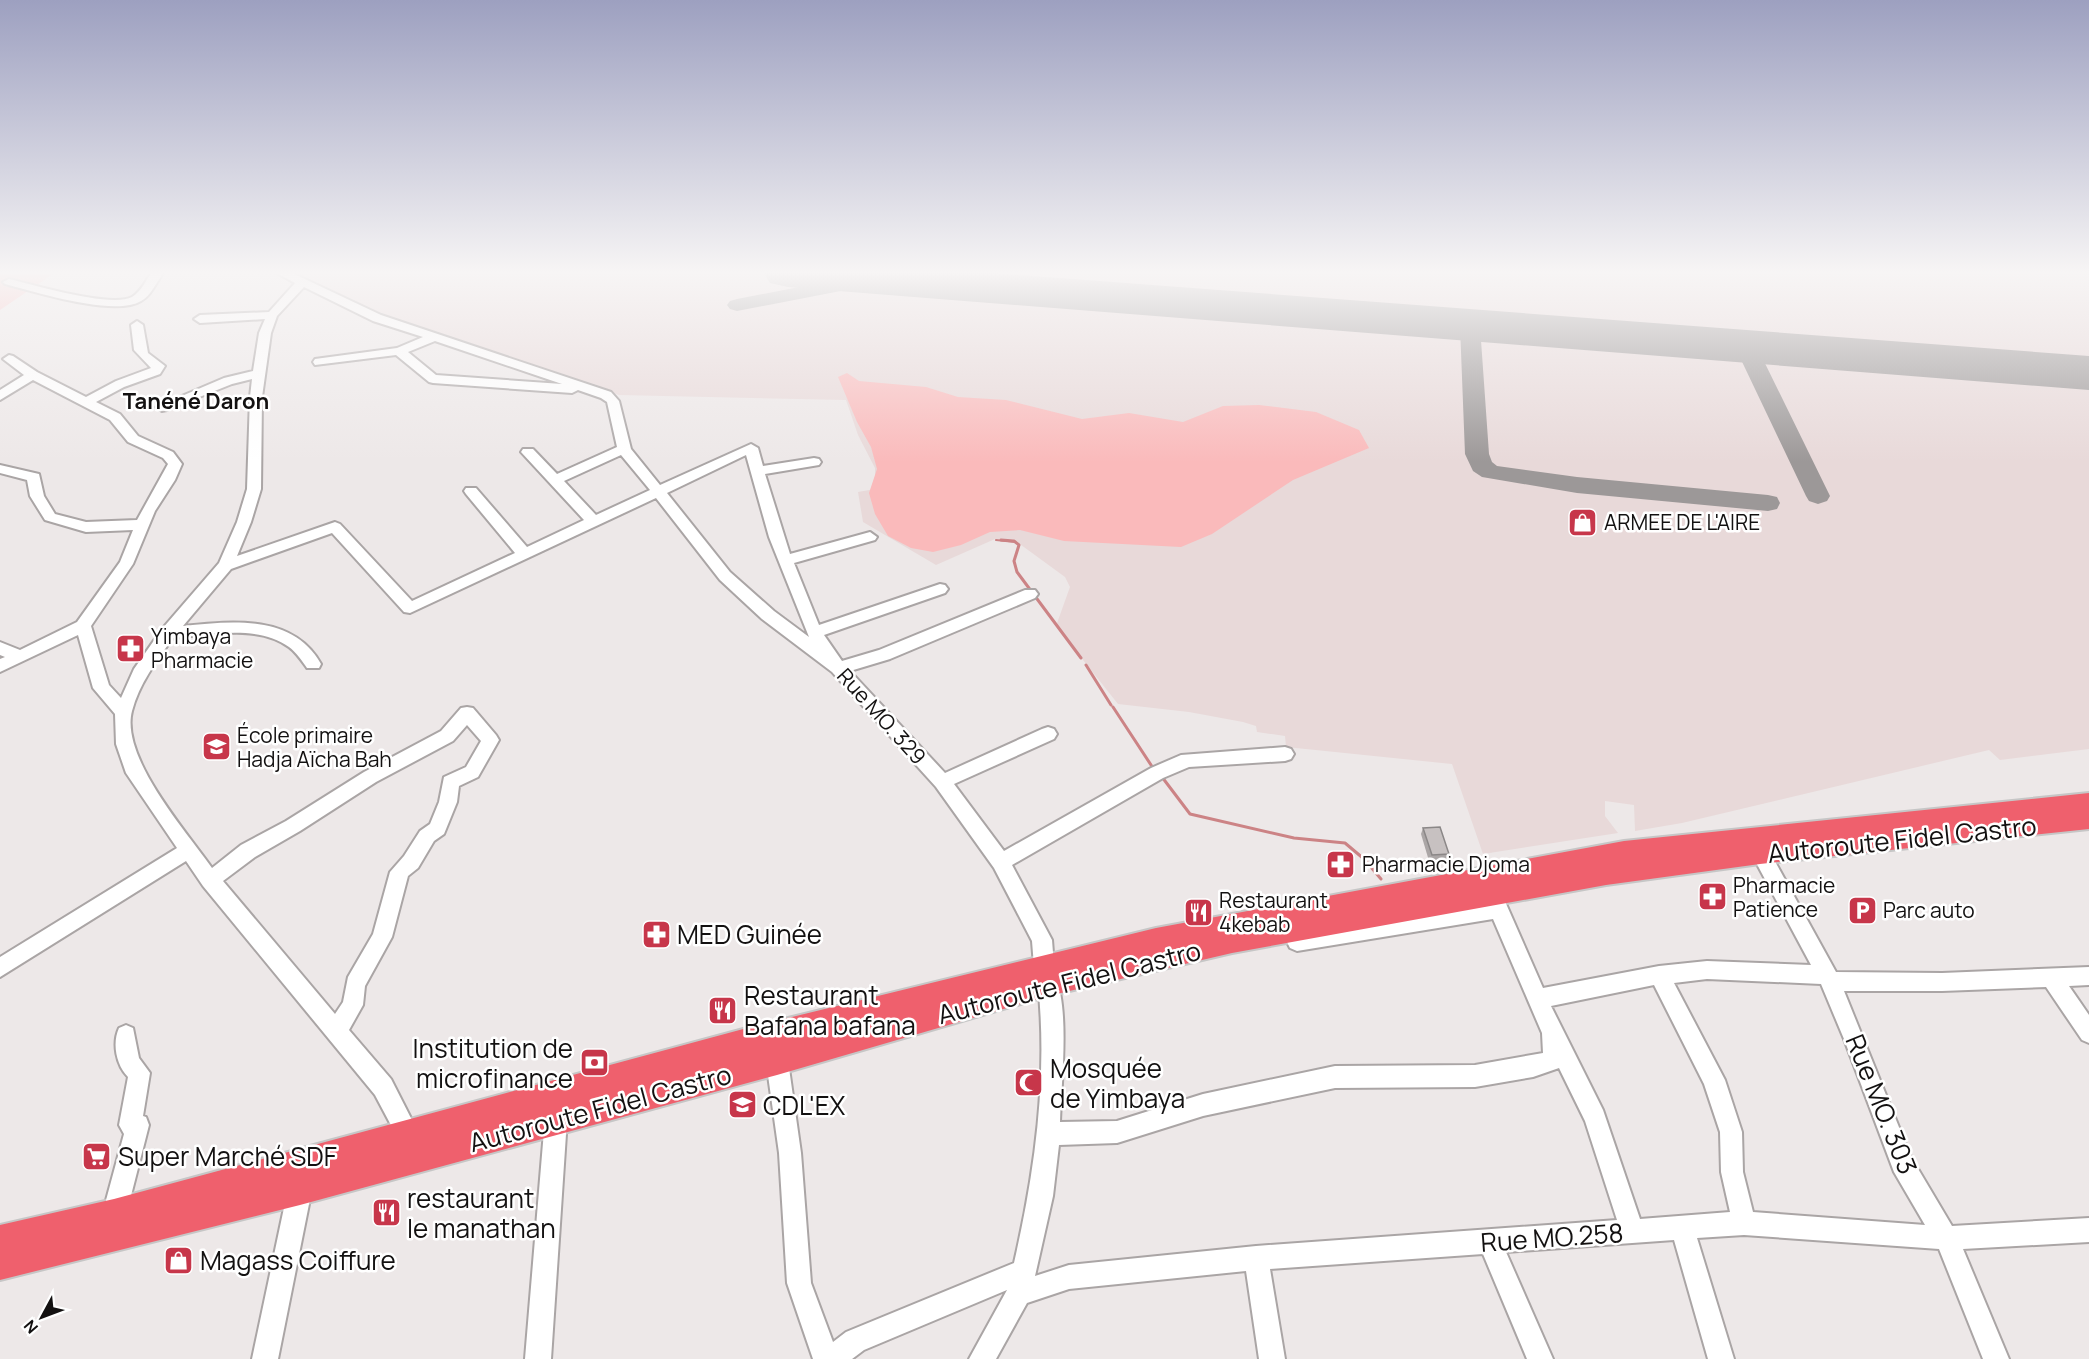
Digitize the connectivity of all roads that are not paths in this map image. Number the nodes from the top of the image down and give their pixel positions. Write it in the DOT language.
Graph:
graph roads {
  1 [pos="137,335"];
  2 [pos="265,335"];
  3 [pos="430,335"];
  4 [pos="435,337"];
  5 [pos="399,351"];
  6 [pos="9,359"];
  7 [pos="319,362"];
  8 [pos="259,373"];
  9 [pos="33,375"];
  10 [pos="597,391"];
  11 [pos="0,396"];
  12 [pos="86,402"];
  13 [pos="162,407"];
  14 [pos="624,448"];
  15 [pos="528,452"];
  16 [pos="814,462"];
  17 [pos="0,469"];
  18 [pos="758,471"];
  19 [pos="15,473"];
  20 [pos="555,480"];
  21 [pos="0,484"];
  22 [pos="471,491"];
  23 [pos="659,492"];
  24 [pos="594,522"];
  25 [pos="142,525"];
  26 [pos="870,537"];
  27 [pos="525,555"];
  28 [pos="785,560"];
  29 [pos="226,565"];
  30 [pos="940,589"];
  31 [pos="1030,594"];
  32 [pos="83,626"];
  33 [pos="168,633"];
  34 [pos="814,633"];
  35 [pos="0,648"];
  36 [pos="19,656"];
  37 [pos="313,664"];
  38 [pos="0,666"];
  39 [pos="838,668"];
  40 [pos="123,712"];
  41 [pos="1048,734"];
  42 [pos="1285,753"];
  43 [pos="942,782"];
  44 [pos="2089,803"];
  45 [pos="2089,819"];
  46 [pos="189,850"];
  47 [pos="1760,853"];
  48 [pos="1001,862"];
  49 [pos="210,880"];
  50 [pos="1496,903"];
  51 [pos="1297,942"];
  52 [pos="0,968"];
  53 [pos="1046,974"];
  54 [pos="1659,975"];
  55 [pos="2089,976"];
  56 [pos="1829,978"];
  57 [pos="2052,979"];
  58 [pos="1538,999"];
  59 [pos="336,1031"];
  60 [pos="1553,1033"];
  61 [pos="2089,1033"];
  62 [pos="126,1035"];
  63 [pos="777,1061"];
  64 [pos="556,1119"];
  65 [pos="1049,1134"];
  66 [pos="409,1136"];
  67 [pos="300,1189"];
  68 [pos="114,1215"];
  69 [pos="1744,1223"];
  70 [pos="1682,1228"];
  71 [pos="2089,1230"];
  72 [pos="1633,1232"];
  73 [pos="1946,1238"];
  74 [pos="0,1241"];
  75 [pos="1490,1242"];
  76 [pos="1256,1258"];
  77 [pos="0,1264"];
  78 [pos="1022,1282"];
  79 [pos="265,1359"];
  80 [pos="538,1359"];
  81 [pos="826,1359"];
  82 [pos="831,1359"];
  83 [pos="982,1359"];
  84 [pos="1272,1359"];
  85 [pos="1540,1359"];
  86 [pos="1721,1359"];
  87 [pos="1996,1359"];
  1 -- 12 [label="street"];
  2 -- 8 [label="street"];
  3 -- 4 [label="street"];
  4 -- 5 [label="street"];
  4 -- 10 [label="street"];
  5 -- 7 [label="street"];
  5 -- 10 [label="street"];
  6 -- 9 [label="street"];
  8 -- 13 [label="street"];
  8 -- 29 [label="street"];
  9 -- 11 [label="street"];
  9 -- 12 [label="street"];
  10 -- 14 [label="street"];
  12 -- 25 [label="street"];
  14 -- 20 [label="street"];
  14 -- 23 [label="street"];
  15 -- 20 [label="street"];
  16 -- 18 [label="street"];
  17 -- 19 [label="street"];
  18 -- 23 [label="street, Rue MO. 329"];
  18 -- 28 [label="street, Rue MO. 329"];
  19 -- 21 [label="street"];
  19 -- 25 [label="street"];
  20 -- 24 [label="street"];
  22 -- 27 [label="street"];
  23 -- 24 [label="street"];
  23 -- 39 [label="street"];
  24 -- 27 [label="street"];
  25 -- 32 [label="street"];
  26 -- 28 [label="street"];
  27 -- 29 [label="street"];
  28 -- 34 [label="street, Rue MO. 329"];
  29 -- 33 [label="street"];
  30 -- 34 [label="street"];
  31 -- 39 [label="street"];
  32 -- 36 [label="street"];
  32 -- 40 [label="street"];
  33 -- 37 [label="street"];
  33 -- 40 [label="street"];
  34 -- 39 [label="street, Rue MO. 329"];
  35 -- 36 [label="street"];
  36 -- 38 [label="street"];
  39 -- 43 [label="street, Rue MO. 329"];
  40 -- 46 [label="street"];
  41 -- 43 [label="street"];
  42 -- 48 [label="street"];
  43 -- 48 [label="street, Rue MO. 329"];
  44 -- 53 [label="highway, Autoroute Fidel Castro"];
  45 -- 47 [label="highway, Autoroute Fidel Castro"];
  46 -- 49 [label="street"];
  46 -- 52 [label="street"];
  47 -- 50 [label="highway, Autoroute Fidel Castro"];
  47 -- 56 [label="street, Rue MO. 303"];
  48 -- 53 [label="street, Rue MO. 329"];
  49 -- 59 [label="street"];
  49 -- 59 [label="street"];
  50 -- 51 [label="street"];
  50 -- 53 [label="highway, Autoroute Fidel Castro"];
  50 -- 58 [label="street"];
  53 -- 63 [label="highway, Autoroute Fidel Castro"];
  53 -- 65 [label="street, Rue MO. 329"];
  53 -- 66 [label="highway, Autoroute Fidel Castro"];
  54 -- 56 [label="street"];
  54 -- 58 [label="street"];
  54 -- 69 [label="street"];
  55 -- 57 [label="street"];
  56 -- 57 [label="street"];
  56 -- 73 [label="street, Rue MO. 303"];
  57 -- 61 [label="street"];
  58 -- 60 [label="street"];
  59 -- 66 [label="street"];
  60 -- 65 [label="street"];
  60 -- 72 [label="street"];
  62 -- 68 [label="street"];
  63 -- 64 [label="highway, Autoroute Fidel Castro"];
  63 -- 81 [label="street"];
  64 -- 67 [label="highway, Autoroute Fidel Castro"];
  64 -- 80 [label="street"];
  65 -- 78 [label="street, Rue MO. 329"];
  66 -- 68 [label="highway, Autoroute Fidel Castro"];
  67 -- 77 [label="highway, Autoroute Fidel Castro"];
  67 -- 79 [label="street"];
  68 -- 74 [label="highway, Autoroute Fidel Castro"];
  69 -- 70 [label="street, Rue MO.258"];
  69 -- 73 [label="street, Rue MO.258"];
  70 -- 72 [label="street, Rue MO.258"];
  70 -- 86 [label="street"];
  71 -- 73 [label="street, Rue MO.258"];
  72 -- 75 [label="street, Rue MO.258"];
  73 -- 87 [label="street, Rue MO. 303"];
  75 -- 76 [label="street, Rue MO.258"];
  75 -- 85 [label="street"];
  76 -- 78 [label="street, Rue MO.258"];
  76 -- 84 [label="street"];
  78 -- 82 [label="street, Rue MO.258"];
  78 -- 83 [label="street, Rue MO. 329"];
}
